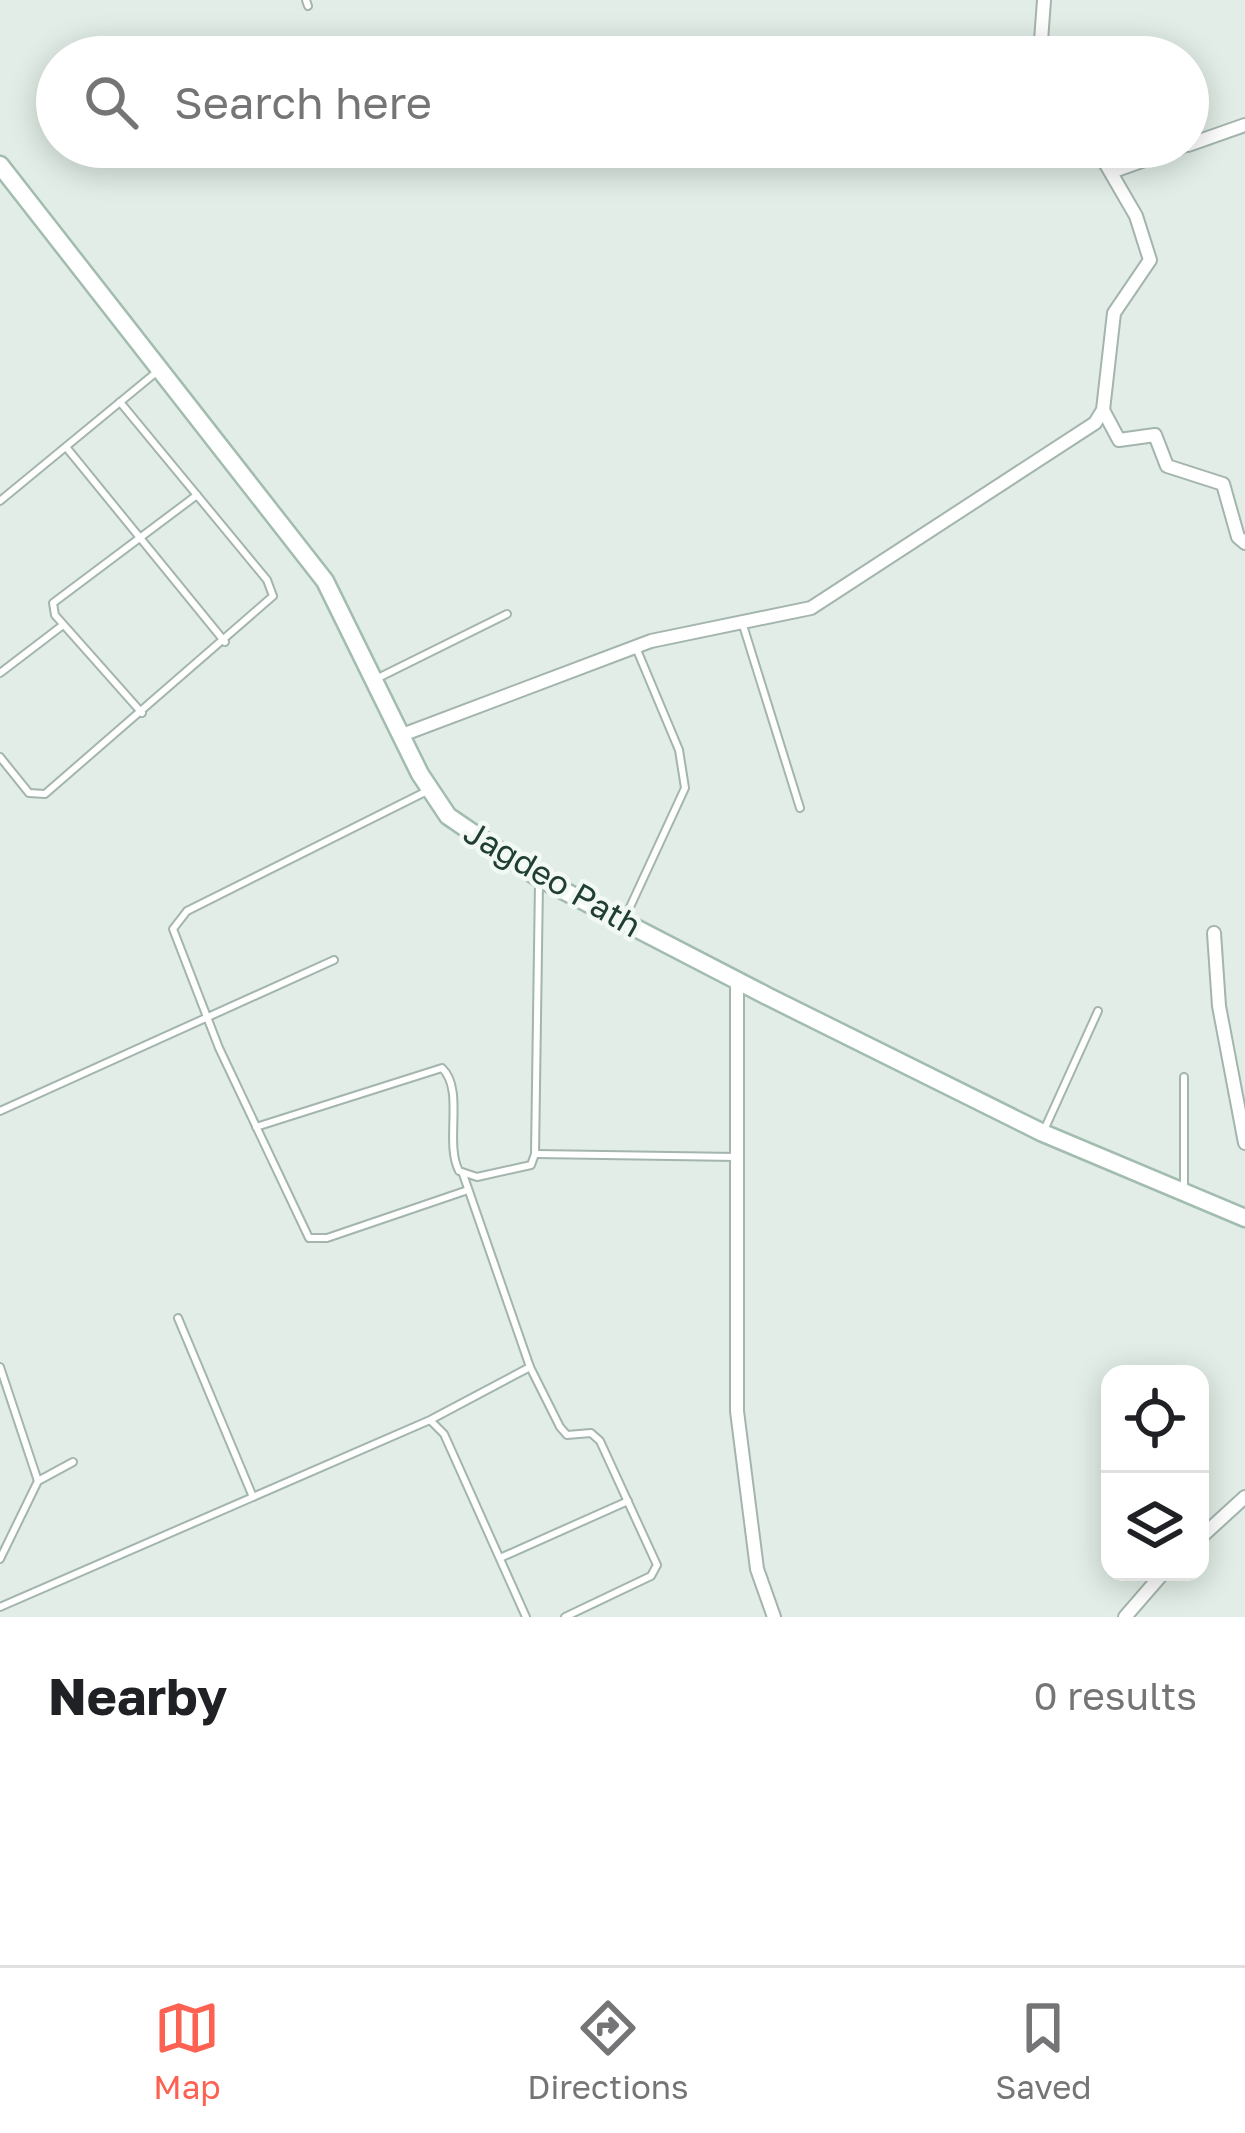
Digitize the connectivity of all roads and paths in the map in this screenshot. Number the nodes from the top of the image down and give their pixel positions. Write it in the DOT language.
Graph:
graph roads {
  1 [pos="1044,0"];
  2 [pos="1041,36"];
  3 [pos="1245,124"];
  4 [pos="1209,137"];
  5 [pos="0,165"];
  6 [pos="1109,168"];
  7 [pos="1122,168"];
  8 [pos="1111,172"];
  9 [pos="160,370"];
  10 [pos="121,403"];
  11 [pos="1103,410"];
  12 [pos="66,447"];
  13 [pos="197,495"];
  14 [pos="0,501"];
  15 [pos="139,539"];
  16 [pos="1245,543"];
  17 [pos="507,614"];
  18 [pos="741,622"];
  19 [pos="63,625"];
  20 [pos="225,642"];
  21 [pos="635,647"];
  22 [pos="0,673"];
  23 [pos="376,680"];
  24 [pos="142,713"];
  25 [pos="402,735"];
  26 [pos="0,757"];
  27 [pos="430,789"];
  28 [pos="800,808"];
  29 [pos="538,878"];
  30 [pos="623,922"];
  31 [pos="1214,933"];
  32 [pos="334,960"];
  33 [pos="737,981"];
  34 [pos="1099,1011"];
  35 [pos="206,1014"];
  36 [pos="1184,1077"];
  37 [pos="0,1111"];
  38 [pos="256,1127"];
  39 [pos="1043,1132"];
  40 [pos="1245,1143"];
  41 [pos="535,1154"];
  42 [pos="737,1157"];
  43 [pos="463,1174"];
  44 [pos="468,1190"];
  45 [pos="1184,1192"];
  46 [pos="1245,1218"];
  47 [pos="178,1318"];
  48 [pos="530,1366"];
  49 [pos="0,1367"];
  50 [pos="430,1420"];
  51 [pos="73,1462"];
  52 [pos="38,1481"];
  53 [pos="253,1497"];
  54 [pos="1244,1499"];
  55 [pos="628,1501"];
  56 [pos="1209,1530"];
  57 [pos="500,1558"];
  58 [pos="0,1559"];
  59 [pos="1156,1581"];
  60 [pos="0,1607"];
  61 [pos="526,1617"];
  62 [pos="565,1617"];
  63 [pos="774,1617"];
  64 [pos="1126,1617"];
  1 -- 2 [label="street"];
  3 -- 4 [label="street"];
  5 -- 9 [label="main road, Jagdeo Path"];
  6 -- 8 [label="street"];
  7 -- 8 [label="street"];
  8 -- 11 [label="street"];
  9 -- 10 [label="lane"];
  9 -- 23 [label="main road, Jagdeo Path"];
  10 -- 12 [label="lane"];
  10 -- 13 [label="lane"];
  11 -- 16 [label="street"];
  11 -- 18 [label="street"];
  12 -- 14 [label="lane"];
  12 -- 15 [label="lane"];
  13 -- 15 [label="lane"];
  13 -- 20 [label="lane"];
  15 -- 19 [label="lane"];
  15 -- 20 [label="lane"];
  17 -- 23 [label="lane"];
  18 -- 21 [label="street"];
  18 -- 28 [label="lane"];
  19 -- 22 [label="lane"];
  19 -- 24 [label="lane"];
  20 -- 24 [label="lane"];
  21 -- 25 [label="street"];
  21 -- 30 [label="lane"];
  23 -- 25 [label="main road, Jagdeo Path"];
  24 -- 26 [label="lane"];
  25 -- 27 [label="main road, Jagdeo Path"];
  27 -- 29 [label="main road, Jagdeo Path"];
  27 -- 35 [label="lane"];
  29 -- 30 [label="main road, Jagdeo Path"];
  29 -- 41 [label="lane"];
  30 -- 33 [label="main road, Jagdeo Path"];
  31 -- 40 [label="street"];
  32 -- 35 [label="lane"];
  33 -- 39 [label="main road, Jagdeo Path"];
  33 -- 42 [label="street"];
  34 -- 39 [label="lane"];
  35 -- 37 [label="lane"];
  35 -- 38 [label="lane"];
  36 -- 45 [label="lane"];
  38 -- 43 [label="lane"];
  38 -- 44 [label="lane"];
  39 -- 45 [label="main road, Jagdeo Path"];
  41 -- 42 [label="lane"];
  41 -- 43 [label="lane"];
  42 -- 63 [label="street"];
  43 -- 44 [label="lane"];
  44 -- 48 [label="lane"];
  45 -- 46 [label="main road, Jagdeo Path"];
  47 -- 53 [label="lane"];
  48 -- 50 [label="lane"];
  48 -- 55 [label="lane"];
  49 -- 52 [label="lane"];
  50 -- 53 [label="lane"];
  50 -- 57 [label="lane"];
  51 -- 52 [label="lane"];
  52 -- 58 [label="lane"];
  53 -- 60 [label="lane"];
  54 -- 56 [label="street"];
  55 -- 57 [label="lane"];
  55 -- 62 [label="lane"];
  57 -- 61 [label="lane"];
  59 -- 64 [label="street"];
}
